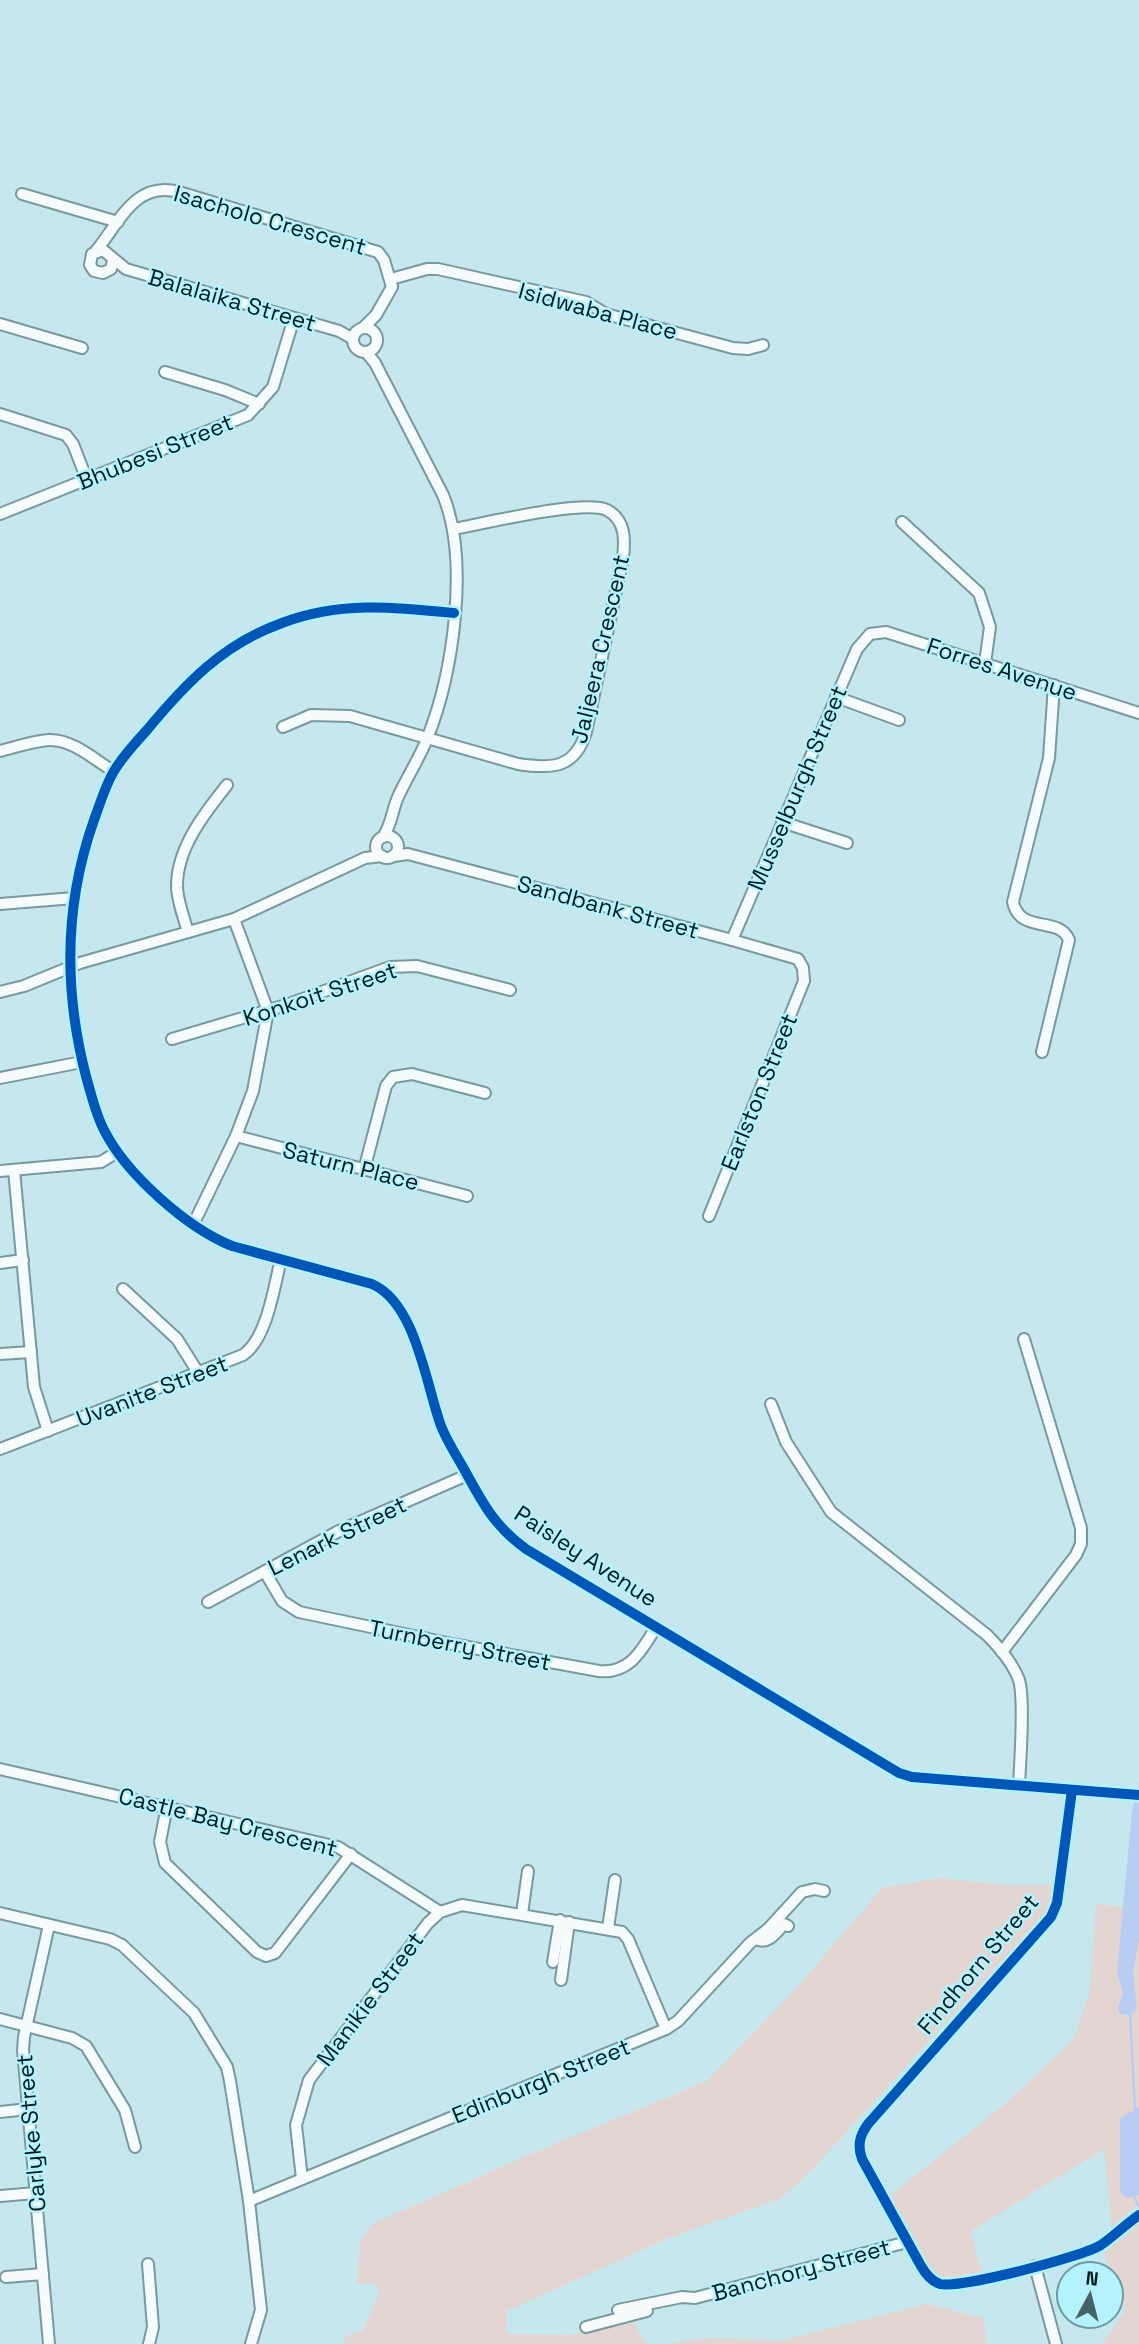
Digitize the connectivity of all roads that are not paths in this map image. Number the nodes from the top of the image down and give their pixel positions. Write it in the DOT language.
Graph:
graph roads {
  1 [pos="22,194"];
  2 [pos="118,222"];
  3 [pos="106,258"];
  4 [pos="391,279"];
  5 [pos="294,318"];
  6 [pos="0,324"];
  7 [pos="361,333"];
  8 [pos="763,345"];
  9 [pos="82,348"];
  10 [pos="370,349"];
  11 [pos="165,372"];
  12 [pos="260,404"];
  13 [pos="0,414"];
  14 [pos="87,480"];
  15 [pos="0,514"];
  16 [pos="902,522"];
  17 [pos="453,529"];
  18 [pos="454,613"];
  19 [pos="865,638"];
  20 [pos="985,663"];
  21 [pos="1054,685"];
  22 [pos="836,698"];
  23 [pos="1139,713"];
  24 [pos="899,720"];
  25 [pos="283,727"];
  26 [pos="427,740"];
  27 [pos="0,751"];
  28 [pos="113,771"];
  29 [pos="227,785"];
  30 [pos="782,822"];
  31 [pos="388,838"];
  32 [pos="847,844"];
  33 [pos="408,854"];
  34 [pos="388,856"];
  35 [pos="365,858"];
  36 [pos="74,898"];
  37 [pos="0,904"];
  38 [pos="234,919"];
  39 [pos="188,932"];
  40 [pos="732,940"];
  41 [pos="70,967"];
  42 [pos="803,968"];
  43 [pos="510,990"];
  44 [pos="0,992"];
  45 [pos="268,1011"];
  46 [pos="172,1040"];
  47 [pos="1042,1052"];
  48 [pos="82,1062"];
  49 [pos="0,1078"];
  50 [pos="485,1093"];
  51 [pos="236,1136"];
  52 [pos="117,1152"];
  53 [pos="14,1170"];
  54 [pos="364,1170"];
  55 [pos="0,1171"];
  56 [pos="467,1196"];
  57 [pos="709,1216"];
  58 [pos="193,1225"];
  59 [pos="281,1259"];
  60 [pos="23,1260"];
  61 [pos="0,1263"];
  62 [pos="123,1289"];
  63 [pos="1024,1339"];
  64 [pos="31,1352"];
  65 [pos="0,1354"];
  66 [pos="199,1374"];
  67 [pos="771,1404"];
  68 [pos="48,1431"];
  69 [pos="0,1449"];
  70 [pos="467,1475"];
  71 [pos="265,1572"];
  72 [pos="208,1602"];
  73 [pos="656,1627"];
  74 [pos="1002,1652"];
  75 [pos="0,1769"];
  76 [pos="1019,1786"];
  77 [pos="1072,1790"];
  78 [pos="1139,1794"];
  79 [pos="167,1806"];
  80 [pos="351,1854"];
  81 [pos="528,1871"];
  82 [pos="615,1880"];
  83 [pos="824,1891"];
  84 [pos="440,1912"];
  85 [pos="0,1913"];
  86 [pos="522,1914"];
  87 [pos="564,1921"];
  88 [pos="49,1925"];
  89 [pos="788,1926"];
  90 [pos="608,1928"];
  91 [pos="754,1940"];
  92 [pos="553,1962"];
  93 [pos="561,1980"];
  94 [pos="0,2019"];
  95 [pos="27,2025"];
  96 [pos="666,2029"];
  97 [pos="28,2109"];
  98 [pos="0,2112"];
  99 [pos="135,2147"];
  100 [pos="302,2179"];
  101 [pos="36,2193"];
  102 [pos="0,2196"];
  103 [pos="249,2201"];
  104 [pos="1136,2217"];
  105 [pos="908,2242"];
  106 [pos="148,2264"];
  107 [pos="1035,2266"];
  108 [pos="43,2274"];
  109 [pos="6,2277"];
  110 [pos="692,2299"];
  111 [pos="618,2310"];
  112 [pos="586,2327"];
  113 [pos="49,2344"];
  114 [pos="149,2344"];
  115 [pos="251,2344"];
  116 [pos="1056,2344"];
  1 -- 2 [label="street"];
  2 -- 3 [label="street, Isacholo Crescent"];
  2 -- 4 [label="street, Isacholo Crescent"];
  3 -- 5 [label="street, Balalaika Street"];
  4 -- 7 [label="street"];
  4 -- 8 [label="street, Isidwaba Place"];
  5 -- 7 [label="street, Balalaika Street"];
  5 -- 12 [label="street, Bhubesi Street"];
  6 -- 9 [label="street"];
  7 -- 10 [label="street"];
  7 -- 10 [label="street, Balalaika Street"];
  10 -- 17 [label="street"];
  11 -- 12 [label="street"];
  12 -- 14 [label="street, Bhubesi Street"];
  13 -- 14 [label="street"];
  14 -- 15 [label="street, Bhubesi Street"];
  16 -- 20 [label="street"];
  17 -- 18 [label="street"];
  17 -- 26 [label="street, Jaljeera Crescent"];
  18 -- 26 [label="street"];
  18 -- 28 [label="street, Paisley Avenue"];
  19 -- 20 [label="street, Forres Avenue"];
  19 -- 22 [label="street, Musselburgh Street"];
  20 -- 21 [label="street, Forres Avenue"];
  21 -- 23 [label="street, Forres Avenue"];
  21 -- 47 [label="street"];
  22 -- 24 [label="street"];
  22 -- 30 [label="street, Musselburgh Street"];
  25 -- 26 [label="street, Jaljeera Crescent"];
  26 -- 31 [label="street"];
  27 -- 28 [label="street"];
  28 -- 36 [label="street, Paisley Avenue"];
  29 -- 39 [label="street"];
  30 -- 32 [label="street"];
  30 -- 40 [label="street, Musselburgh Street"];
  31 -- 33 [label="street"];
  31 -- 34 [label="street"];
  31 -- 34 [label="street"];
  31 -- 35 [label="street"];
  33 -- 34 [label="street, Sandbank Street"];
  33 -- 40 [label="street, Sandbank Street"];
  34 -- 35 [label="street"];
  35 -- 38 [label="street"];
  36 -- 37 [label="street"];
  36 -- 41 [label="street, Paisley Avenue"];
  38 -- 39 [label="street"];
  38 -- 45 [label="street"];
  39 -- 41 [label="street"];
  40 -- 42 [label="street, Sandbank Street"];
  41 -- 44 [label="street"];
  41 -- 48 [label="street, Paisley Avenue"];
  42 -- 57 [label="street, Earlston Street"];
  43 -- 45 [label="street, Konkoit Street"];
  45 -- 46 [label="street, Konkoit Street"];
  45 -- 51 [label="street"];
  48 -- 49 [label="street"];
  48 -- 52 [label="street, Paisley Avenue"];
  50 -- 54 [label="street"];
  51 -- 54 [label="street, Saturn Place"];
  51 -- 58 [label="street"];
  52 -- 53 [label="street"];
  52 -- 58 [label="street, Paisley Avenue"];
  53 -- 55 [label="street"];
  53 -- 60 [label="street"];
  54 -- 56 [label="street, Saturn Place"];
  58 -- 59 [label="street, Paisley Avenue"];
  59 -- 66 [label="street, Uvanite Street"];
  59 -- 70 [label="street, Paisley Avenue"];
  60 -- 61 [label="street"];
  60 -- 64 [label="street"];
  62 -- 66 [label="street"];
  63 -- 74 [label="street"];
  64 -- 65 [label="street"];
  64 -- 68 [label="street"];
  66 -- 68 [label="street, Uvanite Street"];
  67 -- 74 [label="street"];
  68 -- 69 [label="street, Uvanite Street"];
  70 -- 71 [label="street, Lenark Street"];
  70 -- 73 [label="street, Paisley Avenue"];
  71 -- 72 [label="street, Lenark Street"];
  71 -- 73 [label="street, Turnberry Street"];
  73 -- 76 [label="street, Paisley Avenue"];
  74 -- 76 [label="street"];
  75 -- 79 [label="street, Castle Bay Crescent"];
  76 -- 77 [label="street, Paisley Avenue"];
  77 -- 78 [label="street, Paisley Avenue"];
  77 -- 105 [label="street, Findhorn Street"];
  79 -- 80 [label="street, Castle Bay Crescent"];
  79 -- 80 [label="street"];
  80 -- 84 [label="street, Castle Bay Crescent"];
  81 -- 86 [label="street"];
  82 -- 90 [label="street"];
  83 -- 91 [label="street, Edinburgh Street"];
  84 -- 86 [label="street, Manikie Street"];
  84 -- 100 [label="street, Manikie Street"];
  85 -- 88 [label="street"];
  86 -- 87 [label="street, Manikie Street"];
  87 -- 90 [label="street, Manikie Street"];
  87 -- 92 [label="street"];
  87 -- 93 [label="street"];
  88 -- 95 [label="street, Carlyke Street"];
  88 -- 103 [label="street"];
  89 -- 91 [label="street"];
  90 -- 96 [label="street"];
  91 -- 96 [label="street, Edinburgh Street"];
  94 -- 95 [label="street"];
  95 -- 97 [label="street, Carlyke Street"];
  95 -- 99 [label="street"];
  96 -- 100 [label="street, Edinburgh Street"];
  97 -- 98 [label="street"];
  97 -- 101 [label="street, Carlyke Street"];
  100 -- 103 [label="street"];
  101 -- 102 [label="street"];
  101 -- 108 [label="street, Carlyke Street"];
  103 -- 115 [label="street"];
  104 -- 107 [label="street"];
  105 -- 107 [label="street"];
  105 -- 110 [label="street, Banchory Street"];
  106 -- 114 [label="street"];
  107 -- 116 [label="street"];
  108 -- 109 [label="street"];
  108 -- 113 [label="street, Carlyke Street"];
  110 -- 111 [label="street"];
  110 -- 112 [label="street"];
}
